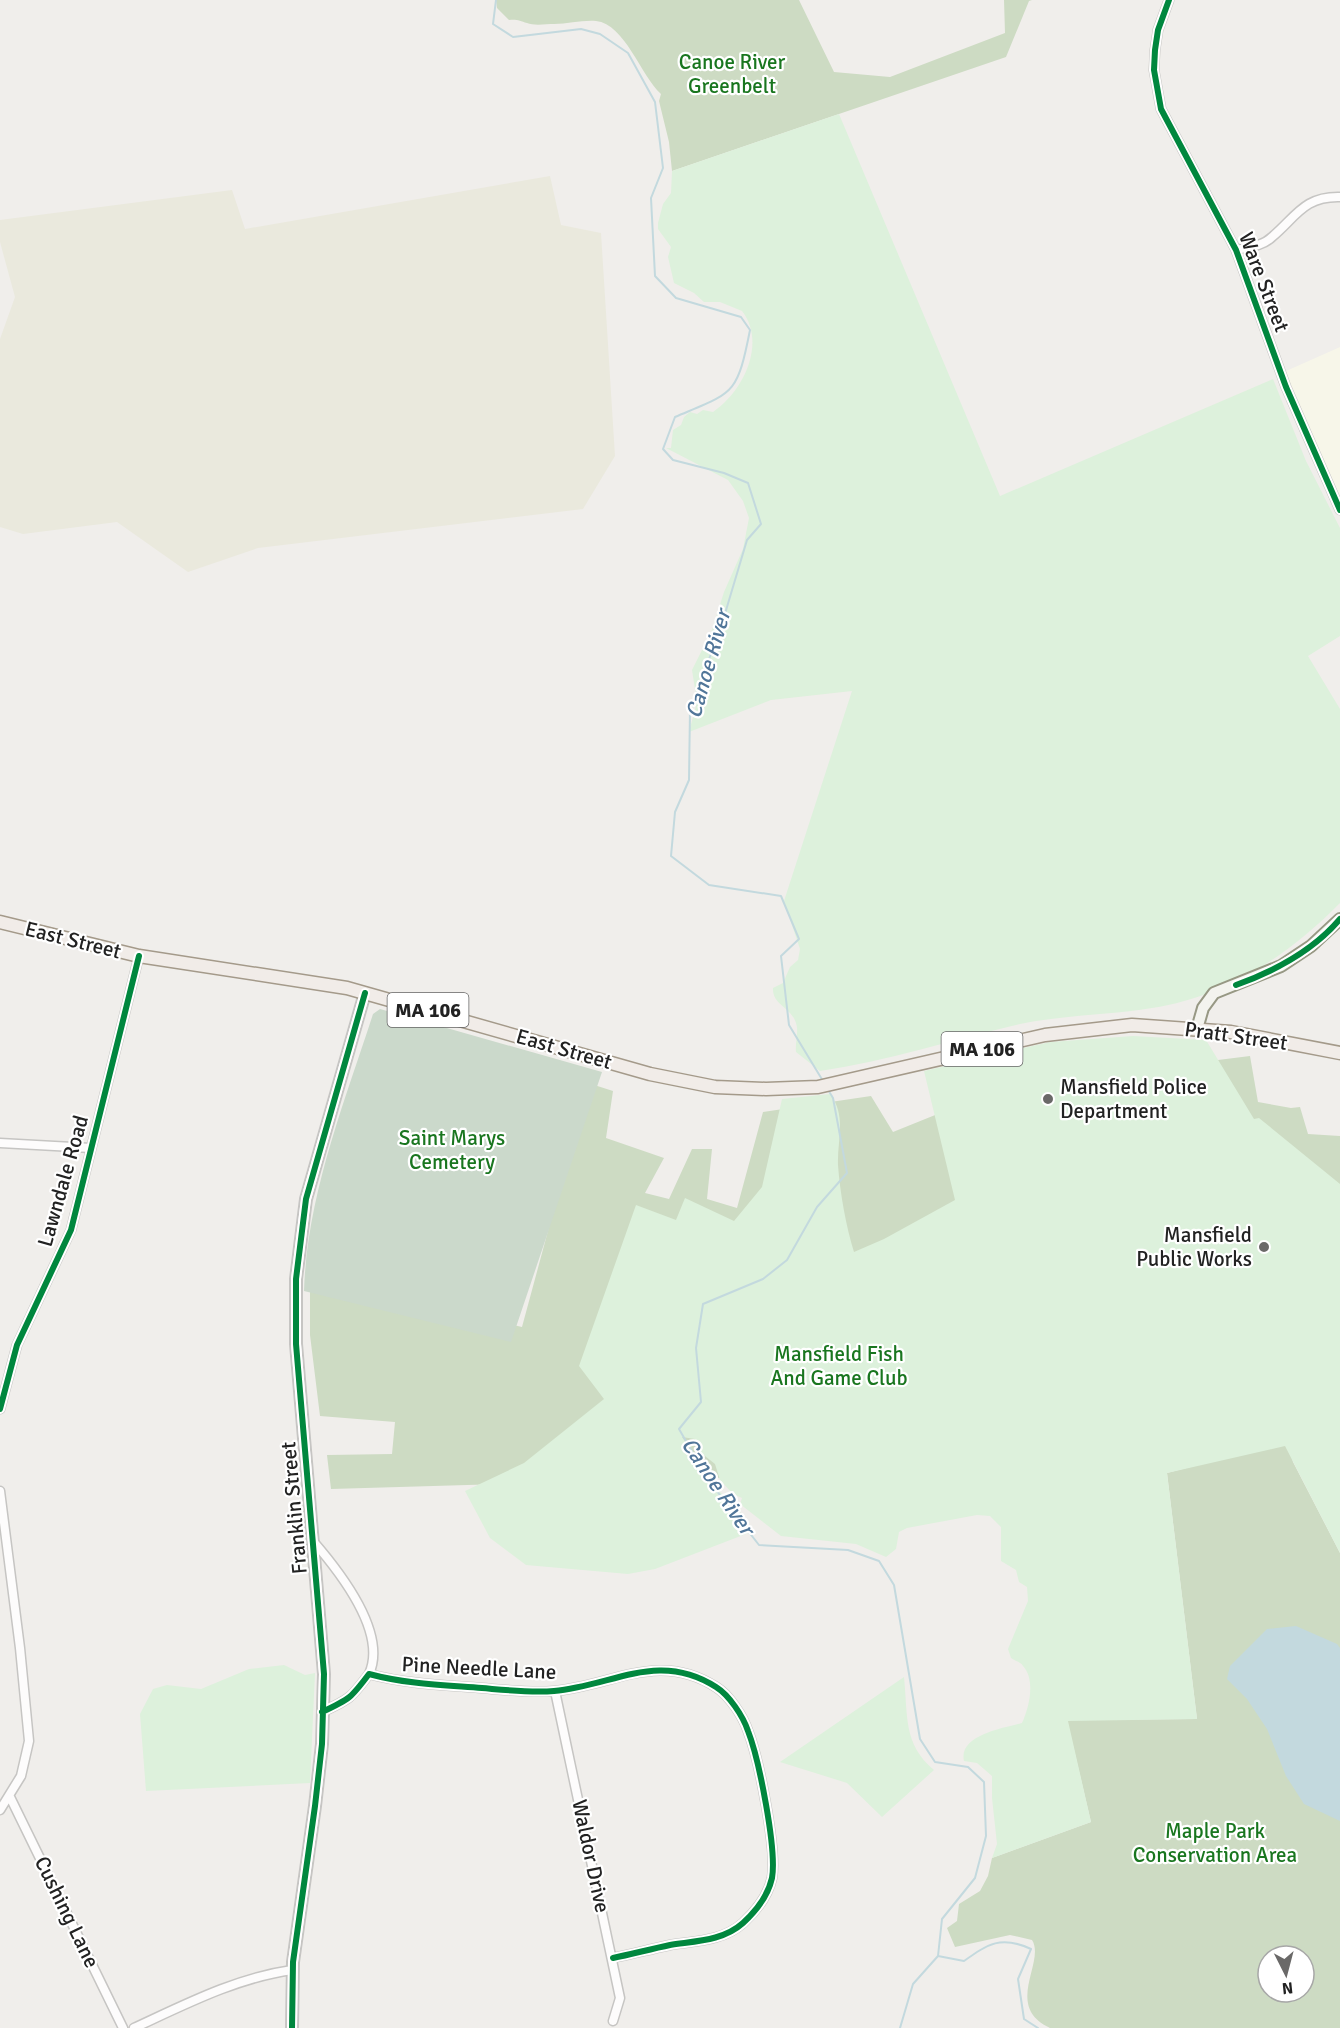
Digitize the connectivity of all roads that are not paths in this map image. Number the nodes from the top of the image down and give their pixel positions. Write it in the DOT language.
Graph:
graph roads {
  1 [pos="1169,0"];
  2 [pos="1340,197"];
  3 [pos="1236,250"];
  4 [pos="1340,510"];
  5 [pos="1340,919"];
  6 [pos="0,922"];
  7 [pos="139,956"];
  8 [pos="365,993"];
  9 [pos="1132,1025"];
  10 [pos="1197,1029"];
  11 [pos="1340,1053"];
  12 [pos="0,1143"];
  13 [pos="91,1148"];
  14 [pos="0,1409"];
  15 [pos="0,1491"];
  16 [pos="313,1541"];
  17 [pos="369,1674"];
  18 [pos="555,1691"];
  19 [pos="322,1712"];
  20 [pos="10,1797"];
  21 [pos="0,1810"];
  22 [pos="613,1958"];
  23 [pos="292,1970"];
  24 [pos="613,2022"];
  25 [pos="123,2028"];
  26 [pos="134,2028"];
  27 [pos="292,2028"];
  1 -- 3 [label="street, Ware Street"];
  2 -- 3 [label="street"];
  3 -- 4 [label="street, Ware Street"];
  5 -- 10 [label="main road"];
  6 -- 7 [label="main road, East Street / MA 106"];
  7 -- 8 [label="main road, East Street / MA 106"];
  7 -- 13 [label="street, Lawndale Road"];
  8 -- 9 [label="main road, East Street / MA 106"];
  8 -- 16 [label="street, Franklin Street"];
  9 -- 10 [label="main road, Pratt Street / MA 106"];
  10 -- 11 [label="main road, Pratt Street / MA 106"];
  12 -- 13 [label="street"];
  13 -- 14 [label="street, Lawndale Road"];
  15 -- 20 [label="street"];
  16 -- 17 [label="street, Pine Needle Lane"];
  16 -- 19 [label="street, Franklin Street"];
  17 -- 18 [label="street, Pine Needle Lane"];
  17 -- 19 [label="street"];
  18 -- 22 [label="street, Waldor Drive"];
  18 -- 22 [label="street, Pine Needle Lane"];
  19 -- 23 [label="street, Franklin Street"];
  20 -- 21 [label="street"];
  20 -- 25 [label="street, Cushing Lane"];
  22 -- 24 [label="street, Waldor Drive"];
  23 -- 26 [label="street"];
  23 -- 27 [label="street, Franklin Street"];
}
